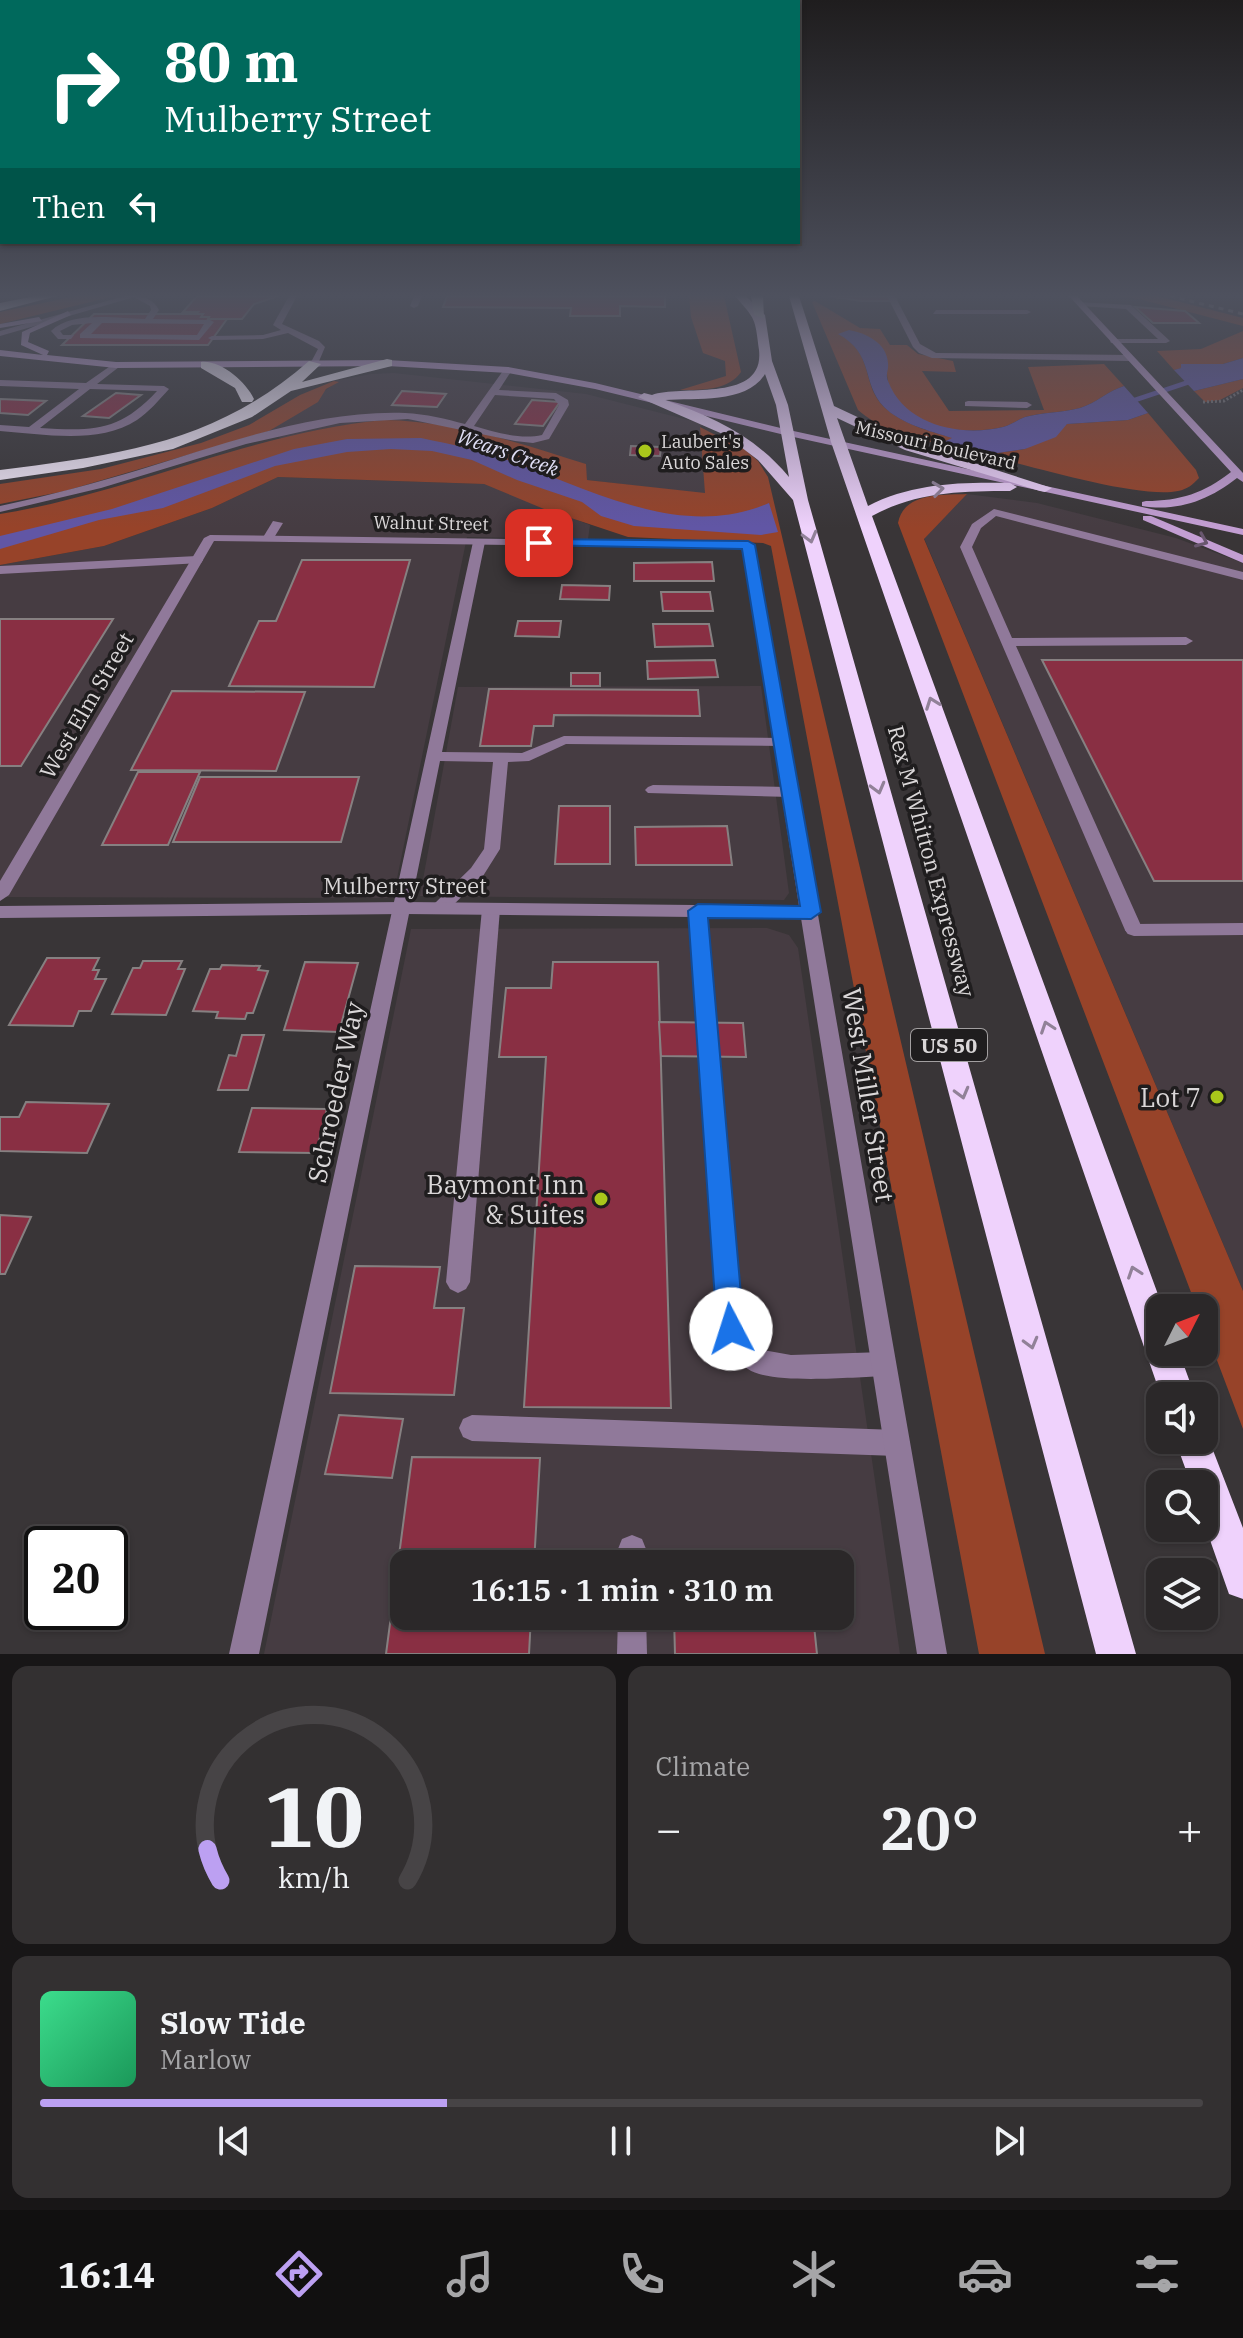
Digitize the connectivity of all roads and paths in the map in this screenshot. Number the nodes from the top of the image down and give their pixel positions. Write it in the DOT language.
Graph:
graph roads {
  1 [pos="106,373"];
  2 [pos="220,373"];
  3 [pos="286,373"];
  4 [pos="304,373"];
  5 [pos="346,373"];
  6 [pos="506,373"];
  7 [pos="524,373"];
  8 [pos="759,373"];
  9 [pos="770,373"];
  10 [pos="817,373"];
  11 [pos="1144,373"];
  12 [pos="0,383"];
  13 [pos="88,387"];
  14 [pos="1243,390"];
  15 [pos="492,392"];
  16 [pos="277,397"];
  17 [pos="644,397"];
  18 [pos="247,399"];
  19 [pos="1203,402"];
  20 [pos="968,404"];
  21 [pos="1027,405"];
  22 [pos="827,408"];
  23 [pos="469,426"];
  24 [pos="0,428"];
  25 [pos="31,430"];
  26 [pos="789,433"];
  27 [pos="838,442"];
  28 [pos="0,466"];
  29 [pos="0,475"];
  30 [pos="1240,476"];
  31 [pos="1045,488"];
  32 [pos="801,500"];
  33 [pos="1109,502"];
  34 [pos="0,509"];
  35 [pos="865,514"];
  36 [pos="277,523"];
  37 [pos="1243,532"];
  38 [pos="210,538"];
  39 [pos="268,539"];
  40 [pos="479,542"];
  41 [pos="748,545"];
  42 [pos="1243,559"];
  43 [pos="197,560"];
  44 [pos="0,570"];
  45 [pos="1243,576"];
  46 [pos="1186,641"];
  47 [pos="1006,642"];
  48 [pos="782,742"];
  49 [pos="436,756"];
  50 [pos="501,758"];
  51 [pos="653,790"];
  52 [pos="790,792"];
  53 [pos="0,895"];
  54 [pos="404,908"];
  55 [pos="440,908"];
  56 [pos="491,909"];
  57 [pos="698,911"];
  58 [pos="0,912"];
  59 [pos="811,912"];
  60 [pos="1243,929"];
  61 [pos="458,1282"];
  62 [pos="1146,1307"];
  63 [pos="884,1364"];
  64 [pos="472,1428"];
  65 [pos="897,1443"];
  66 [pos="1198,1454"];
  67 [pos="1243,1580"];
  68 [pos="632,1630"];
  69 [pos="244,1654"];
  70 [pos="632,1654"];
  71 [pos="932,1654"];
  72 [pos="1116,1654"];
  1 -- 13 [label="street"];
  2 -- 18 [label="highway"];
  3 -- 18 [label="highway"];
  4 -- 16 [label="highway"];
  5 -- 16 [label="highway"];
  6 -- 15 [label="street"];
  7 -- 17 [label="main road, Missouri Boulevard"];
  8 -- 17 [label="highway"];
  9 -- 26 [label="highway, Rex M Whitton Expressway / US 50"];
  10 -- 22 [label="highway, Rex M Whitton Expressway"];
  11 -- 30 [label="main road"];
  12 -- 13 [label="street"];
  13 -- 25 [label="street"];
  13 -- 25 [label="street"];
  14 -- 19 [label="path"];
  15 -- 23 [label="street"];
  15 -- 23 [label="street"];
  16 -- 29 [label="highway"];
  17 -- 26 [label="main road, Missouri Boulevard"];
  17 -- 32 [label="highway"];
  18 -- 28 [label="highway"];
  20 -- 21 [label="street"];
  22 -- 27 [label="highway, Rex M Whitton Expressway"];
  22 -- 31 [label="highway"];
  23 -- 34 [label="street"];
  24 -- 25 [label="street"];
  26 -- 27 [label="main road, Missouri Boulevard"];
  26 -- 32 [label="highway, Rex M Whitton Expressway / US 50"];
  27 -- 31 [label="main road, Missouri Boulevard"];
  27 -- 35 [label="highway, Rex M Whitton Expressway"];
  30 -- 33 [label="main road"];
  31 -- 33 [label="main road, Missouri Boulevard"];
  35 -- 31 [label="highway, one-way"];
  32 -- 72 [label="highway, Rex M Whitton Expressway / US 50, one-way"];
  33 -- 37 [label="main road, Missouri Boulevard"];
  33 -- 42 [label="main road, one-way"];
  62 -- 35 [label="highway, Rex M Whitton Expressway, one-way"];
  36 -- 39 [label="street"];
  38 -- 39 [label="street, Walnut Street"];
  38 -- 43 [label="street, West Elm Street"];
  39 -- 40 [label="street, Walnut Street"];
  40 -- 41 [label="street, Walnut Street"];
  40 -- 49 [label="street, Schroeder Way"];
  41 -- 48 [label="street, West Miller Street"];
  43 -- 44 [label="street"];
  43 -- 53 [label="street, West Elm Street"];
  45 -- 47 [label="street"];
  46 -- 47 [label="street"];
  47 -- 60 [label="street"];
  48 -- 50 [label="street"];
  48 -- 52 [label="street, West Miller Street"];
  49 -- 50 [label="street"];
  49 -- 54 [label="street, Schroeder Way"];
  50 -- 55 [label="street"];
  51 -- 52 [label="street"];
  52 -- 59 [label="street, West Miller Street"];
  54 -- 55 [label="street, Mulberry Street"];
  54 -- 58 [label="street, Mulberry Street"];
  54 -- 69 [label="street, Schroeder Way"];
  55 -- 56 [label="street, Mulberry Street"];
  56 -- 57 [label="street, Mulberry Street"];
  56 -- 61 [label="street"];
  57 -- 59 [label="street, Mulberry Street"];
  57 -- 63 [label="street"];
  59 -- 63 [label="street, West Miller Street"];
  63 -- 65 [label="street, West Miller Street"];
  64 -- 65 [label="street"];
  65 -- 71 [label="street, West Miller Street"];
  66 -- 67 [label="highway"];
  68 -- 70 [label="street"];
}
